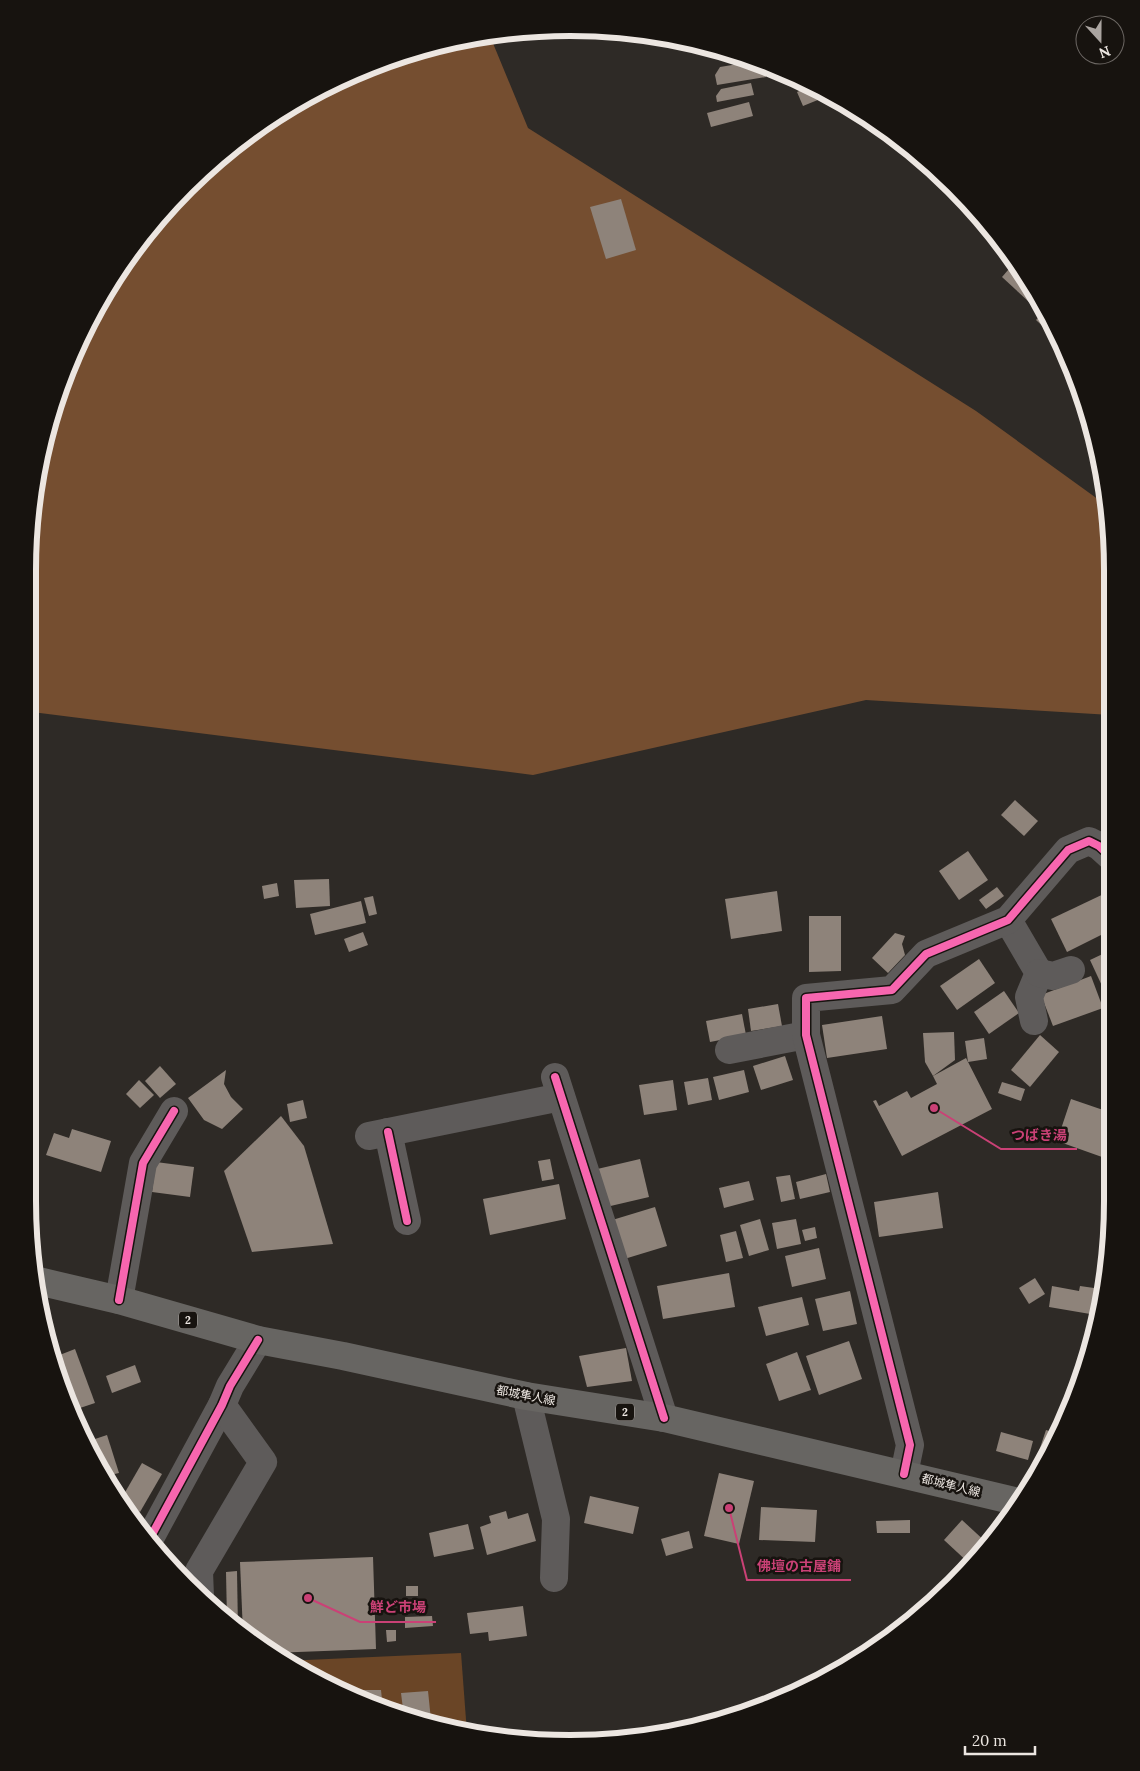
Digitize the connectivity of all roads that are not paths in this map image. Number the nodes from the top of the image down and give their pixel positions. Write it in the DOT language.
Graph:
graph roads {
  1 [pos="1104,851"];
  2 [pos="1008,920"];
  3 [pos="1071,970"];
  4 [pos="1039,973"];
  5 [pos="1034,1020"];
  6 [pos="806,1034"];
  7 [pos="729,1050"];
  8 [pos="174,1111"];
  9 [pos="407,1221"];
  10 [pos="43,1282"];
  11 [pos="119,1300"];
  12 [pos="258,1340"];
  13 [pos="526,1396"];
  14 [pos="222,1405"];
  15 [pos="664,1418"];
  16 [pos="904,1474"];
  17 [pos="1012,1500"];
  18 [pos="153,1533"];
  19 [pos="554,1578"];
  20 [pos="200,1584"];
  1 -- 2 [label="street"];
  2 -- 4 [label="street"];
  2 -- 6 [label="street"];
  3 -- 4 [label="street"];
  4 -- 5 [label="street"];
  6 -- 7 [label="street"];
  6 -- 16 [label="street"];
  8 -- 11 [label="street"];
  9 -- 15 [label="street"];
  10 -- 11 [label="main road, 都城隼人線 / 2"];
  11 -- 12 [label="main road, 都城隼人線 / 2"];
  12 -- 13 [label="main road, 都城隼人線 / 2"];
  12 -- 14 [label="street"];
  13 -- 15 [label="main road, 都城隼人線 / 2"];
  13 -- 19 [label="street"];
  14 -- 18 [label="street"];
  14 -- 20 [label="street"];
  15 -- 16 [label="main road, 都城隼人線 / 2"];
  16 -- 17 [label="main road, 都城隼人線 / 2"];
}
